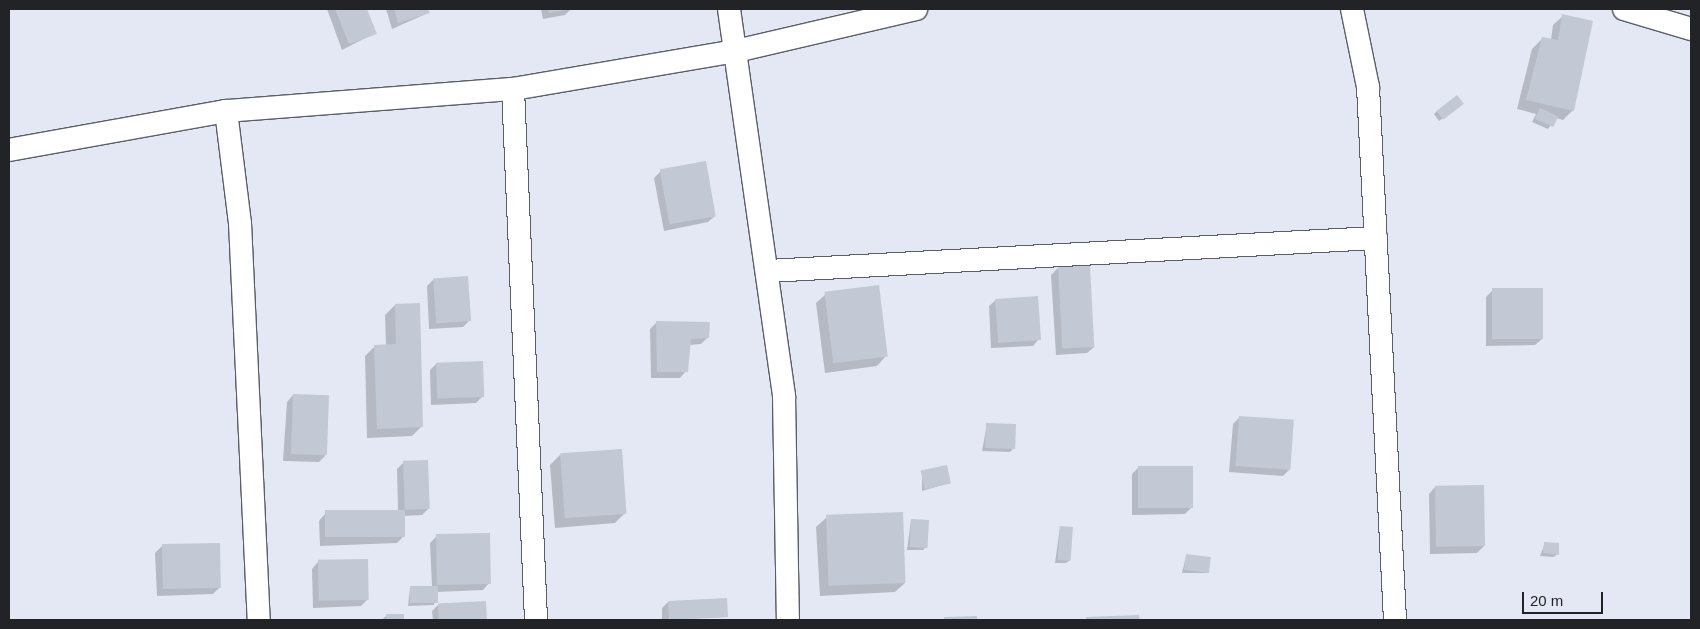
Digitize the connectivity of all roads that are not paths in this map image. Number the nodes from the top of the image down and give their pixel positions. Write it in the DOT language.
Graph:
graph roads {
  1 [pos="729,9"];
  2 [pos="916,9"];
  3 [pos="1352,9"];
  4 [pos="1624,9"];
  5 [pos="1691,29"];
  6 [pos="736,51"];
  7 [pos="513,89"];
  8 [pos="226,111"];
  9 [pos="9,150"];
  10 [pos="1376,238"];
  11 [pos="768,270"];
  12 [pos="260,620"];
  13 [pos="536,620"];
  14 [pos="788,620"];
  15 [pos="1395,620"];
  1 -- 6 [label="street"];
  2 -- 6 [label="street"];
  3 -- 10 [label="street"];
  4 -- 5 [label="street"];
  6 -- 7 [label="street"];
  6 -- 11 [label="street"];
  7 -- 8 [label="street"];
  7 -- 13 [label="street"];
  8 -- 9 [label="street"];
  8 -- 12 [label="street"];
  10 -- 11 [label="street"];
  10 -- 15 [label="street"];
  11 -- 14 [label="street"];
}
